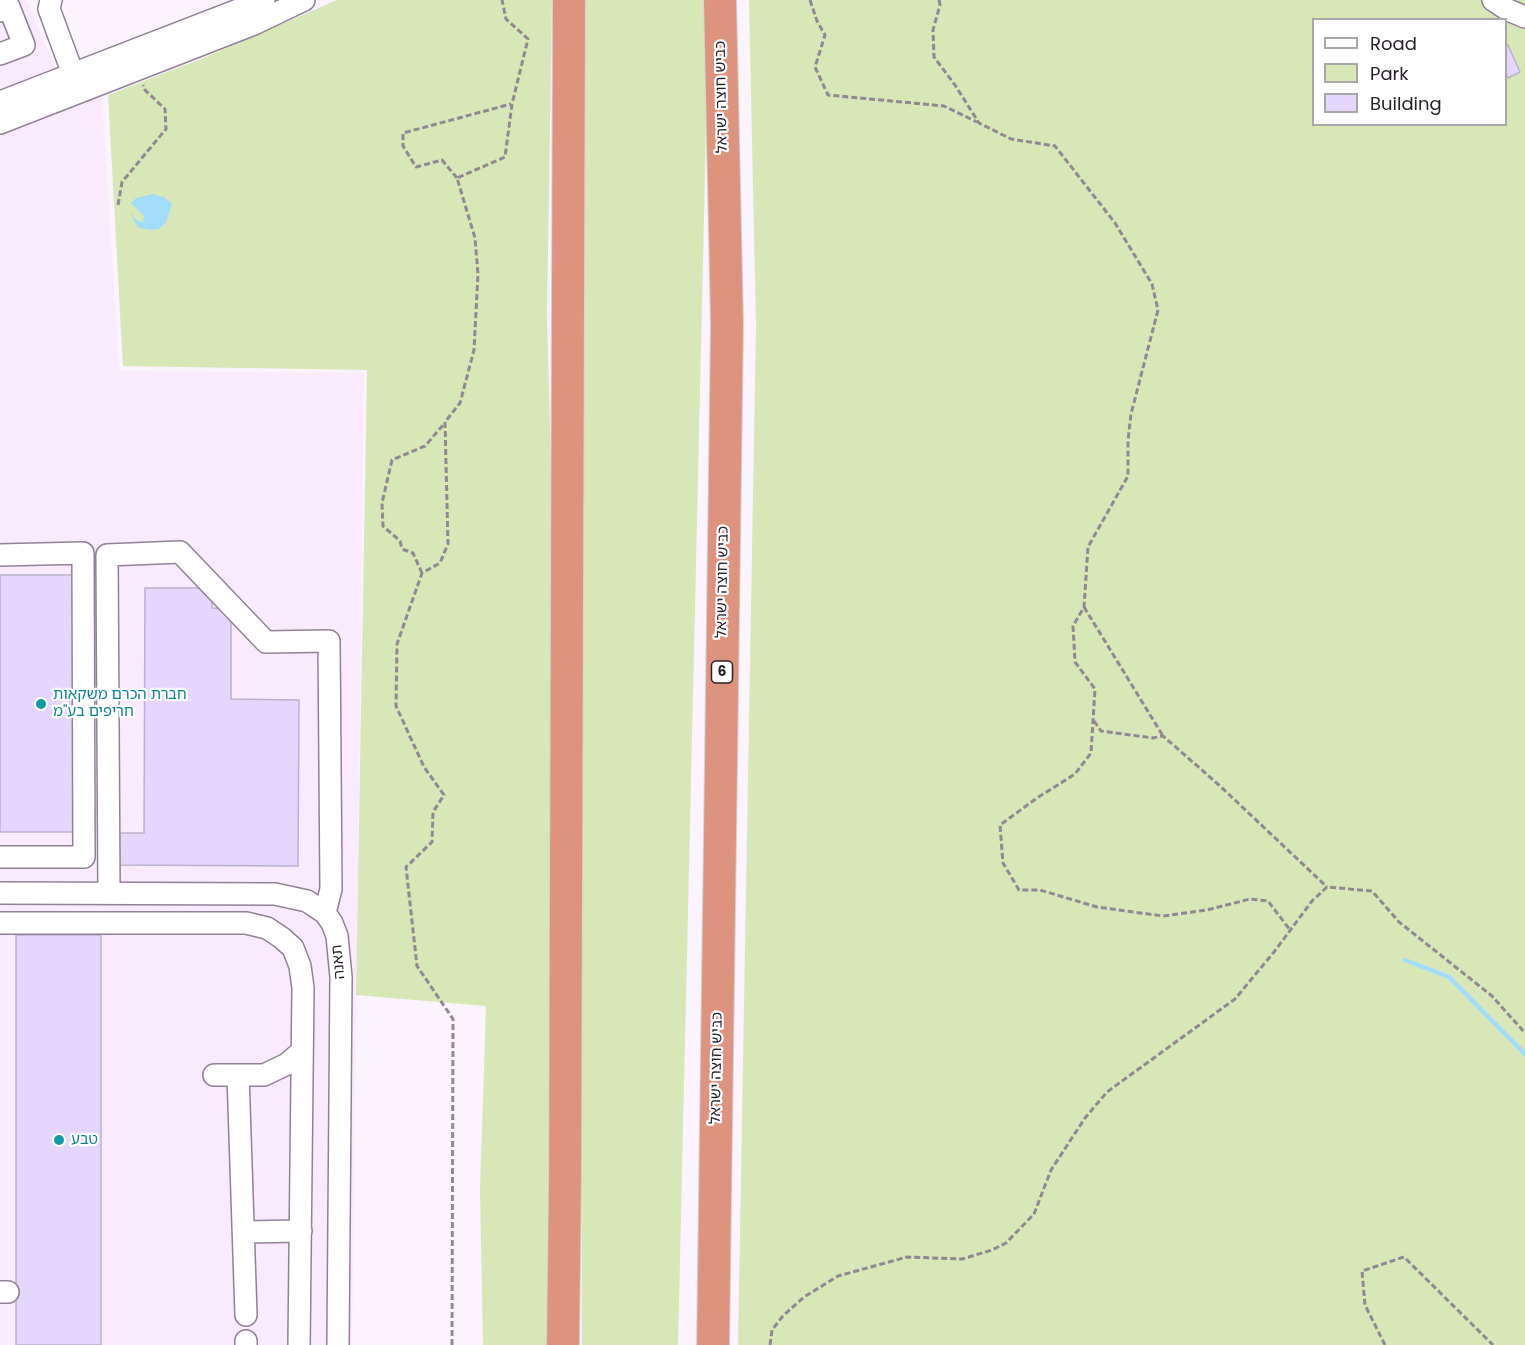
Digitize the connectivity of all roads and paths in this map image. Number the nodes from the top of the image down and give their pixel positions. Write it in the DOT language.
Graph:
graph roads {
  1 [pos="51,0"];
  2 [pos="264,0"];
  3 [pos="502,0"];
  4 [pos="569,0"];
  5 [pos="720,0"];
  6 [pos="810,0"];
  7 [pos="939,0"];
  8 [pos="1493,0"];
  9 [pos="295,2"];
  10 [pos="240,6"];
  11 [pos="0,11"];
  12 [pos="1525,17"];
  13 [pos="0,54"];
  14 [pos="138,69"];
  15 [pos="73,74"];
  16 [pos="0,102"];
  17 [pos="512,104"];
  18 [pos="0,123"];
  19 [pos="979,123"];
  20 [pos="458,177"];
  21 [pos="118,205"];
  22 [pos="445,423"];
  23 [pos="0,555"];
  24 [pos="422,573"];
  25 [pos="1084,607"];
  26 [pos="1093,719"];
  27 [pos="1163,736"];
  28 [pos="0,856"];
  29 [pos="1327,887"];
  30 [pos="0,893"];
  31 [pos="109,893"];
  32 [pos="325,913"];
  33 [pos="0,923"];
  34 [pos="1290,930"];
  35 [pos="1525,1033"];
  36 [pos="302,1051"];
  37 [pos="214,1075"];
  38 [pos="238,1075"];
  39 [pos="301,1231"];
  40 [pos="244,1232"];
  41 [pos="246,1315"];
  42 [pos="299,1345"];
  43 [pos="338,1345"];
  44 [pos="452,1345"];
  45 [pos="563,1345"];
  46 [pos="713,1345"];
  47 [pos="770,1345"];
  48 [pos="1385,1345"];
  49 [pos="1493,1345"];
  1 -- 15 [label="street"];
  2 -- 10 [label="street"];
  3 -- 17 [label="path"];
  4 -- 45 [label="highway"];
  5 -- 46 [label="highway, כביש חוצה ישראל / 6"];
  6 -- 19 [label="path"];
  7 -- 19 [label="path"];
  8 -- 12 [label="street"];
  9 -- 14 [label="street"];
  10 -- 15 [label="street"];
  11 -- 13 [label="street"];
  14 -- 18 [label="street"];
  14 -- 21 [label="path"];
  15 -- 16 [label="street"];
  17 -- 20 [label="path"];
  17 -- 20 [label="path"];
  19 -- 25 [label="path"];
  20 -- 22 [label="path"];
  22 -- 24 [label="path"];
  22 -- 24 [label="path"];
  23 -- 28 [label="street"];
  24 -- 44 [label="path"];
  25 -- 26 [label="path"];
  25 -- 27 [label="path"];
  26 -- 27 [label="path"];
  26 -- 34 [label="path"];
  27 -- 29 [label="path"];
  29 -- 34 [label="path"];
  29 -- 35 [label="path"];
  30 -- 31 [label="street"];
  31 -- 32 [label="street"];
  31 -- 32 [label="street"];
  32 -- 43 [label="street, תאנה"];
  33 -- 36 [label="street"];
  34 -- 47 [label="path"];
  36 -- 38 [label="street"];
  36 -- 39 [label="street"];
  37 -- 38 [label="street"];
  38 -- 40 [label="street"];
  39 -- 40 [label="street"];
  39 -- 42 [label="street"];
  40 -- 41 [label="street"];
  48 -- 49 [label="path"];
}
